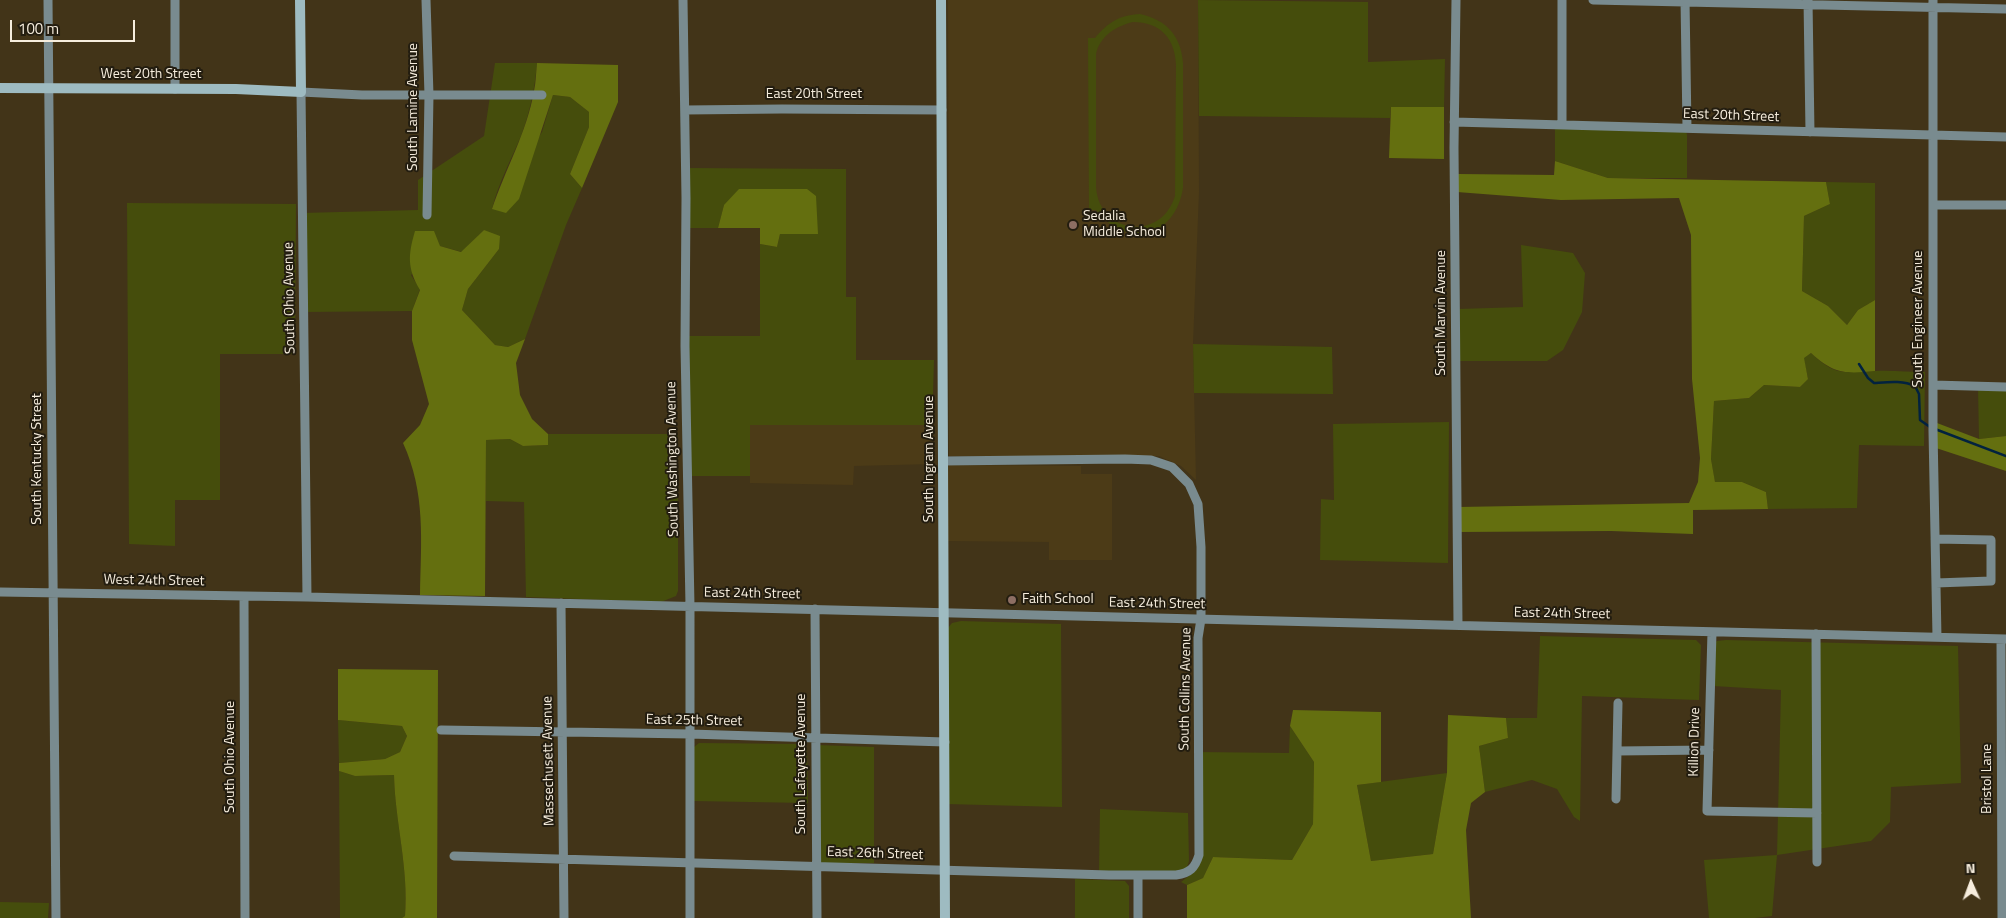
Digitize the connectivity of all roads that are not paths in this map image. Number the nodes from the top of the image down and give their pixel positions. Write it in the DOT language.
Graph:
graph roads {
  1 [pos="48,0"];
  2 [pos="174,0"];
  3 [pos="300,0"];
  4 [pos="426,0"];
  5 [pos="683,0"];
  6 [pos="941,0"];
  7 [pos="1456,0"];
  8 [pos="1562,0"];
  9 [pos="1593,0"];
  10 [pos="1685,1"];
  11 [pos="1808,2"];
  12 [pos="1933,3"];
  13 [pos="2006,8"];
  14 [pos="0,88"];
  15 [pos="49,89"];
  16 [pos="175,89"];
  17 [pos="301,92"];
  18 [pos="429,95"];
  19 [pos="542,96"];
  20 [pos="685,110"];
  21 [pos="942,110"];
  22 [pos="1454,122"];
  23 [pos="1562,125"];
  24 [pos="1687,128"];
  25 [pos="1810,132"];
  26 [pos="1934,135"];
  27 [pos="2006,137"];
  28 [pos="1933,205"];
  29 [pos="2006,205"];
  30 [pos="427,214"];
  31 [pos="1933,385"];
  32 [pos="2006,387"];
  33 [pos="943,461"];
  34 [pos="1935,539"];
  35 [pos="1936,583"];
  36 [pos="0,592"];
  37 [pos="53,594"];
  38 [pos="244,596"];
  39 [pos="307,596"];
  40 [pos="561,603"];
  41 [pos="690,606"];
  42 [pos="815,609"];
  43 [pos="945,612"];
  44 [pos="1200,619"];
  45 [pos="1458,625"];
  46 [pos="1712,632"];
  47 [pos="1816,634"];
  48 [pos="1937,637"];
  49 [pos="2004,639"];
  50 [pos="1618,703"];
  51 [pos="441,730"];
  52 [pos="563,732"];
  53 [pos="690,734"];
  54 [pos="816,738"];
  55 [pos="945,742"];
  56 [pos="1709,750"];
  57 [pos="1617,751"];
  58 [pos="1199,771"];
  59 [pos="1616,799"];
  60 [pos="1817,813"];
  61 [pos="454,856"];
  62 [pos="565,859"];
  63 [pos="1817,862"];
  64 [pos="690,863"];
  65 [pos="817,866"];
  66 [pos="946,870"];
  67 [pos="1138,875"];
  68 [pos="56,918"];
  69 [pos="245,918"];
  70 [pos="564,918"];
  71 [pos="690,918"];
  72 [pos="817,918"];
  73 [pos="945,918"];
  74 [pos="1138,918"];
  75 [pos="2002,918"];
  1 -- 15 [label="street, South Kentucky Street"];
  2 -- 16 [label="street"];
  3 -- 17 [label="main road, South Ohio Avenue"];
  4 -- 18 [label="street, South Lamine Avenue"];
  5 -- 20 [label="street, South Washington Avenue"];
  6 -- 21 [label="main road, South Ingram Avenue"];
  7 -- 22 [label="street, South Marvin Avenue"];
  8 -- 23 [label="street"];
  9 -- 10 [label="street"];
  10 -- 11 [label="street"];
  10 -- 24 [label="street"];
  11 -- 12 [label="street"];
  11 -- 25 [label="street"];
  12 -- 13 [label="street"];
  12 -- 26 [label="street, South Engineer Avenue"];
  14 -- 15 [label="main road, West 20th Street"];
  15 -- 16 [label="main road, West 20th Street"];
  15 -- 37 [label="street, South Kentucky Street"];
  16 -- 17 [label="main road, West 20th Street"];
  17 -- 18 [label="street"];
  17 -- 39 [label="street, South Ohio Avenue"];
  18 -- 19 [label="street"];
  18 -- 30 [label="street, South Lamine Avenue"];
  20 -- 21 [label="street, East 20th Street"];
  20 -- 41 [label="street, South Washington Avenue"];
  21 -- 33 [label="main road, South Ingram Avenue"];
  22 -- 23 [label="street, East 20th Street"];
  22 -- 45 [label="street, South Marvin Avenue"];
  23 -- 24 [label="street, East 20th Street"];
  24 -- 25 [label="street, East 20th Street"];
  25 -- 26 [label="street, East 20th Street"];
  26 -- 27 [label="street, East 20th Street"];
  26 -- 28 [label="street, South Engineer Avenue"];
  28 -- 29 [label="street"];
  28 -- 31 [label="street, South Engineer Avenue"];
  31 -- 32 [label="street"];
  31 -- 34 [label="street, South Engineer Avenue"];
  33 -- 43 [label="main road, South Ingram Avenue"];
  33 -- 44 [label="street, South Collins Avenue"];
  34 -- 35 [label="street, South Engineer Avenue"];
  34 -- 35 [label="street"];
  35 -- 48 [label="street, South Engineer Avenue"];
  36 -- 37 [label="street, West 24th Street"];
  37 -- 38 [label="street, West 24th Street"];
  37 -- 68 [label="street, South Kentucky Street"];
  38 -- 39 [label="street, West 24th Street"];
  38 -- 69 [label="street, South Ohio Avenue"];
  39 -- 40 [label="street, East 24th Street"];
  40 -- 41 [label="street, East 24th Street"];
  40 -- 52 [label="street, Massechusett Avenue"];
  41 -- 42 [label="street, East 24th Street"];
  41 -- 53 [label="street, South Washington Avenue"];
  42 -- 43 [label="street, East 24th Street"];
  42 -- 54 [label="street, South Lafayette Avenue"];
  43 -- 44 [label="street, East 24th Street"];
  43 -- 55 [label="main road, South Ingram Avenue"];
  44 -- 45 [label="street, East 24th Street"];
  44 -- 58 [label="street, South Collins Avenue"];
  45 -- 46 [label="street, East 24th Street"];
  46 -- 47 [label="street, East 24th Street"];
  46 -- 56 [label="street, Killion Drive"];
  47 -- 48 [label="street, East 24th Street"];
  47 -- 60 [label="street"];
  48 -- 49 [label="street, East 24th Street"];
  49 -- 75 [label="street, Bristol Lane"];
  50 -- 57 [label="street"];
  51 -- 52 [label="street, East 25th Street"];
  52 -- 53 [label="street, East 25th Street"];
  52 -- 62 [label="street, Massechusett Avenue"];
  53 -- 54 [label="street, East 25th Street"];
  53 -- 64 [label="street, South Washington Avenue"];
  54 -- 55 [label="street, East 25th Street"];
  54 -- 65 [label="street, South Lafayette Avenue"];
  55 -- 66 [label="main road, South Ingram Avenue"];
  56 -- 57 [label="street"];
  56 -- 60 [label="street, Killion Drive"];
  57 -- 59 [label="street"];
  58 -- 67 [label="street, East 26th Street"];
  60 -- 63 [label="street"];
  61 -- 62 [label="street, East 26th Street"];
  62 -- 64 [label="street, East 26th Street"];
  62 -- 70 [label="street, Massechusett Avenue"];
  64 -- 65 [label="street, East 26th Street"];
  64 -- 71 [label="street, South Washington Avenue"];
  65 -- 66 [label="street, East 26th Street"];
  65 -- 72 [label="street, South Lafayette Avenue"];
  66 -- 67 [label="street, East 26th Street"];
  66 -- 73 [label="main road, South Ingram Avenue"];
  67 -- 74 [label="street"];
}
